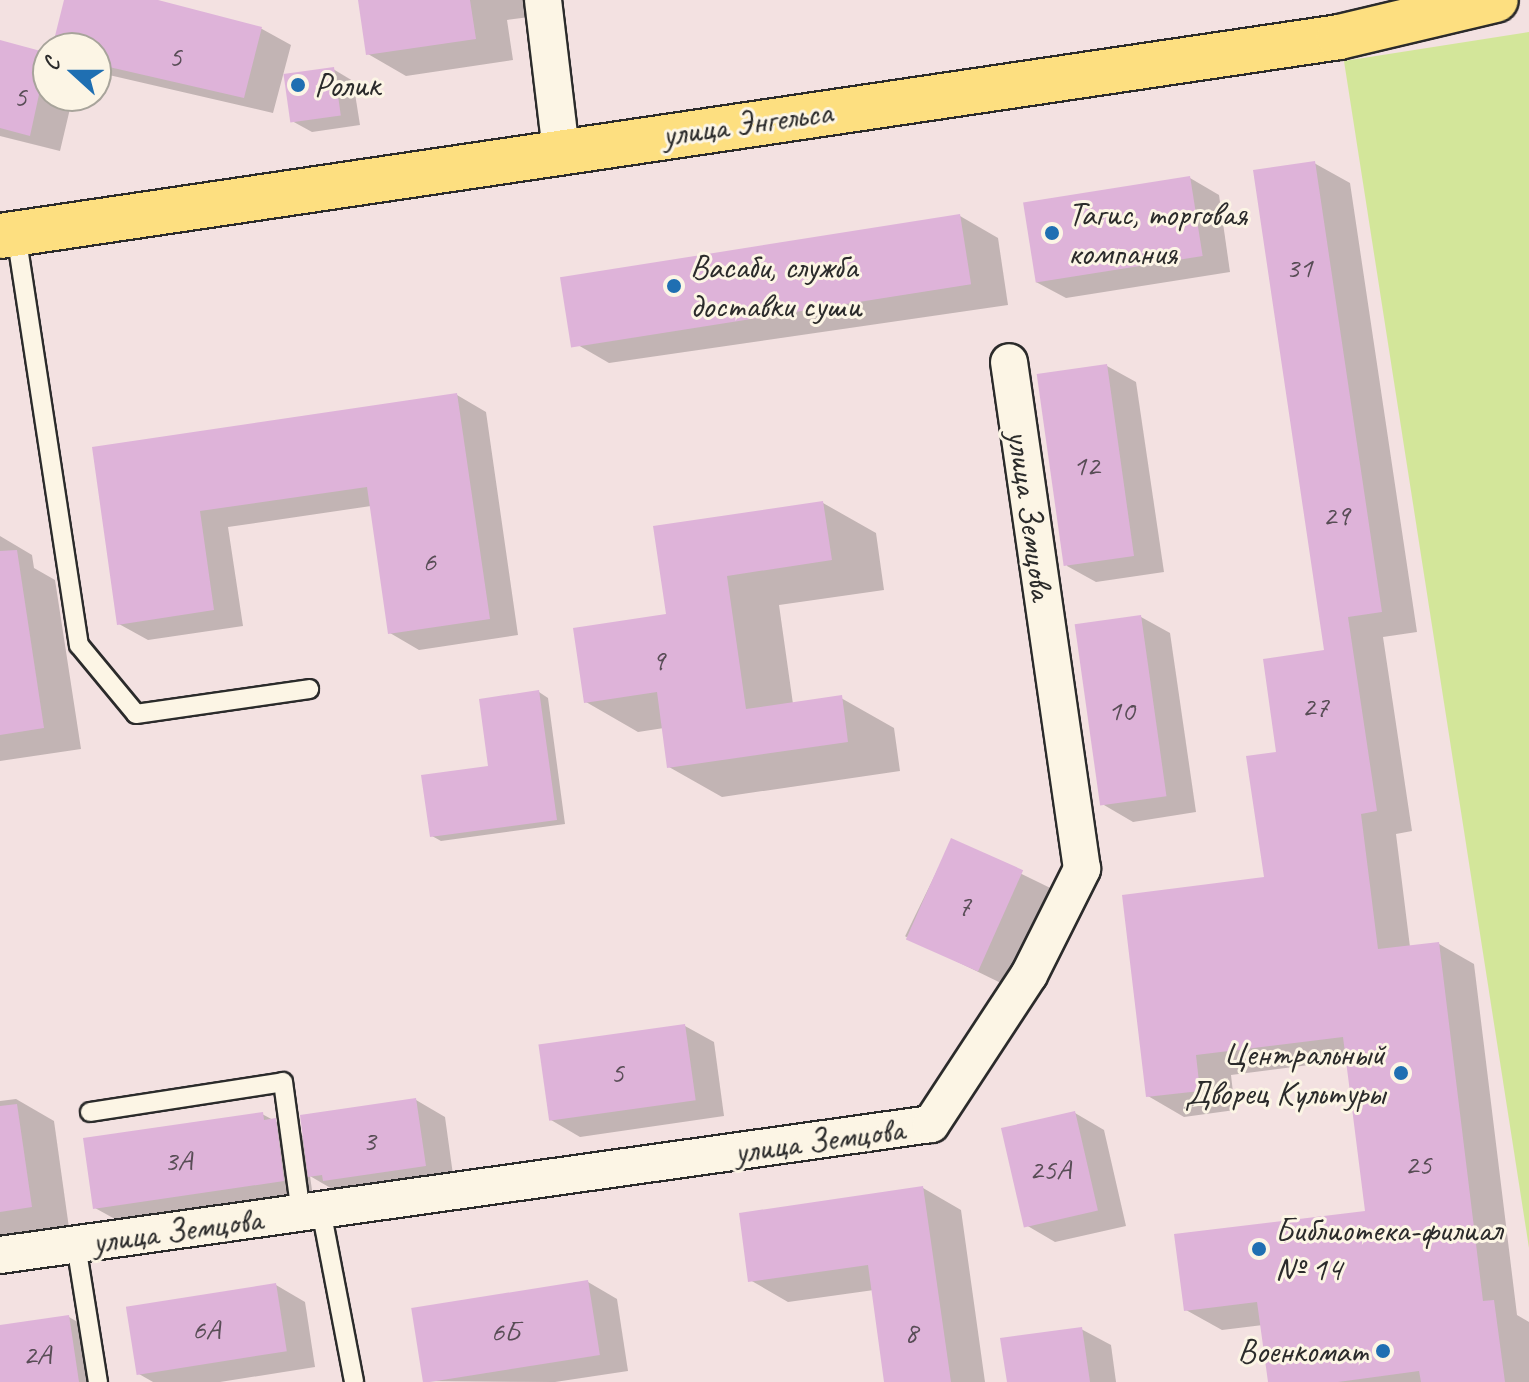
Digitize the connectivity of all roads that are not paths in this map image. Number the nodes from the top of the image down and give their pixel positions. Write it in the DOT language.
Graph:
graph roads {
  1 [pos="543,0"];
  2 [pos="1494,1"];
  3 [pos="561,150"];
  4 [pos="8,235"];
  5 [pos="1009,362"];
  6 [pos="309,689"];
  7 [pos="90,1112"];
  8 [pos="311,1212"];
  9 [pos="76,1245"];
  10 [pos="0,1255"];
  11 [pos="98,1382"];
  12 [pos="354,1382"];
  1 -- 3 [label="street"];
  2 -- 3 [label="main road, улица Энгельса"];
  3 -- 4 [label="main road, улица Энгельса"];
  4 -- 6 [label="lane"];
  5 -- 8 [label="street, улица Земцова"];
  7 -- 8 [label="lane"];
  8 -- 9 [label="street, улица Земцова"];
  8 -- 12 [label="lane"];
  9 -- 10 [label="street, улица Земцова"];
  9 -- 11 [label="lane"];
}
